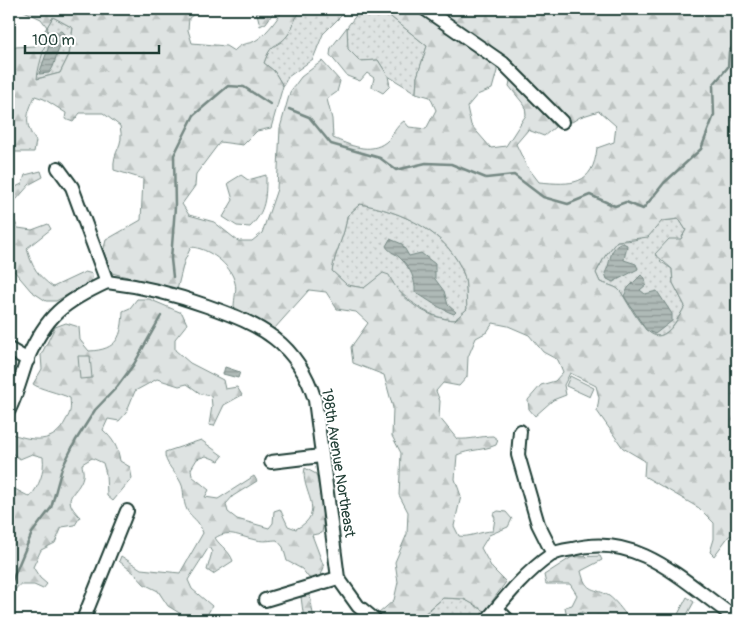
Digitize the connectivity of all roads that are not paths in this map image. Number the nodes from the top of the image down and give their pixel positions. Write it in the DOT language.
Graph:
graph roads {
  1 [pos="426,9"];
  2 [pos="562,122"];
  3 [pos="58,168"];
  4 [pos="106,282"];
  5 [pos="9,349"];
  6 [pos="28,360"];
  7 [pos="9,410"];
  8 [pos="520,431"];
  9 [pos="321,456"];
  10 [pos="271,462"];
  11 [pos="127,511"];
  12 [pos="553,554"];
  13 [pos="338,578"];
  14 [pos="265,600"];
  15 [pos="497,609"];
  16 [pos="86,619"];
  17 [pos="737,619"];
  18 [pos="375,620"];
  19 [pos="487,620"];
  20 [pos="508,620"];
  1 -- 2 [label="street"];
  3 -- 4 [label="street"];
  4 -- 6 [label="street"];
  4 -- 9 [label="street, 198th Avenue Northeast"];
  5 -- 6 [label="street"];
  6 -- 7 [label="street"];
  8 -- 12 [label="street"];
  9 -- 10 [label="street"];
  9 -- 13 [label="street, 198th Avenue Northeast"];
  11 -- 16 [label="street"];
  12 -- 15 [label="street"];
  12 -- 17 [label="street"];
  13 -- 14 [label="street"];
  13 -- 18 [label="street, 198th Avenue Northeast"];
  15 -- 19 [label="street"];
  15 -- 20 [label="street"];
}
